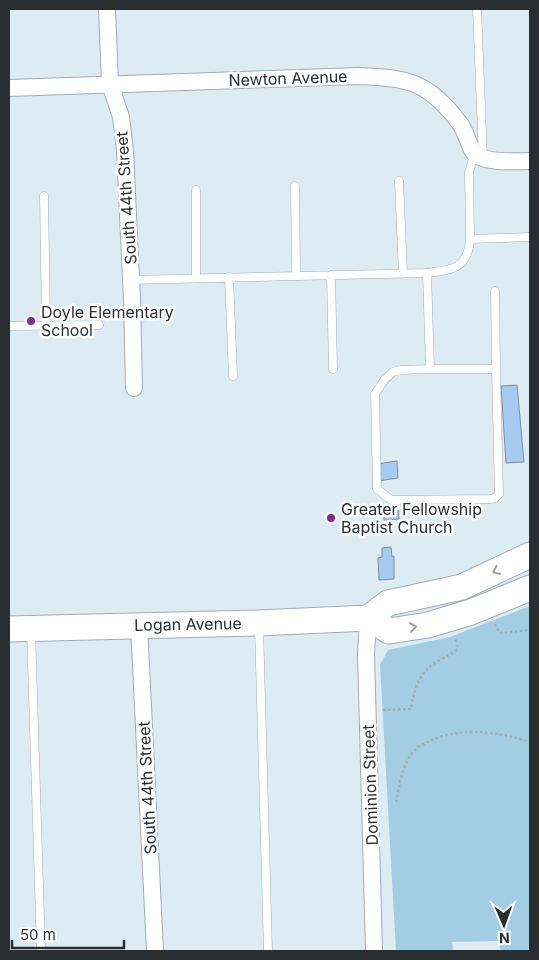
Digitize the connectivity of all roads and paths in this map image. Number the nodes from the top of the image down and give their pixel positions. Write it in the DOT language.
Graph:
graph roads {
  1 [pos="107,9"];
  2 [pos="477,9"];
  3 [pos="110,84"];
  4 [pos="9,88"];
  5 [pos="479,156"];
  6 [pos="530,161"];
  7 [pos="399,181"];
  8 [pos="295,186"];
  9 [pos="196,190"];
  10 [pos="44,196"];
  11 [pos="530,237"];
  12 [pos="470,239"];
  13 [pos="427,273"];
  14 [pos="403,274"];
  15 [pos="331,275"];
  16 [pos="296,276"];
  17 [pos="229,277"];
  18 [pos="196,278"];
  19 [pos="131,280"];
  20 [pos="495,291"];
  21 [pos="46,325"];
  22 [pos="99,325"];
  23 [pos="9,326"];
  24 [pos="333,369"];
  25 [pos="430,369"];
  26 [pos="496,369"];
  27 [pos="233,376"];
  28 [pos="134,388"];
  29 [pos="530,555"];
  30 [pos="530,588"];
  31 [pos="368,618"];
  32 [pos="259,623"];
  33 [pos="495,624"];
  34 [pos="138,626"];
  35 [pos="20,628"];
  36 [pos="530,630"];
  37 [pos="456,636"];
  38 [pos="381,710"];
  39 [pos="530,742"];
  40 [pos="396,802"];
  41 [pos="41,951"];
  42 [pos="155,951"];
  43 [pos="268,951"];
  44 [pos="374,951"];
  1 -- 3 [label="street, South 44th Street"];
  2 -- 5 [label="lane"];
  3 -- 4 [label="street, Newton Avenue"];
  3 -- 5 [label="street, Newton Avenue"];
  3 -- 19 [label="street, South 44th Street"];
  5 -- 6 [label="street"];
  5 -- 12 [label="lane"];
  7 -- 14 [label="lane"];
  8 -- 16 [label="lane"];
  9 -- 18 [label="lane"];
  10 -- 21 [label="lane"];
  11 -- 12 [label="lane"];
  12 -- 13 [label="lane"];
  13 -- 14 [label="lane"];
  13 -- 25 [label="lane"];
  14 -- 15 [label="lane"];
  15 -- 16 [label="lane"];
  15 -- 24 [label="lane"];
  16 -- 17 [label="lane"];
  17 -- 18 [label="lane"];
  17 -- 27 [label="lane"];
  18 -- 19 [label="lane"];
  19 -- 28 [label="street, South 44th Street"];
  20 -- 26 [label="lane"];
  21 -- 22 [label="lane"];
  21 -- 23 [label="lane"];
  25 -- 26 [label="lane"];
  25 -- 26 [label="lane"];
  29 -- 31 [label="main road, one-way"];
  31 -- 30 [label="main road, one-way"];
  31 -- 32 [label="main road, Logan Avenue"];
  31 -- 44 [label="street, Dominion Street"];
  32 -- 34 [label="main road, Logan Avenue"];
  32 -- 43 [label="lane"];
  33 -- 36 [label="path"];
  34 -- 35 [label="main road, Logan Avenue"];
  34 -- 42 [label="street, South 44th Street"];
  35 -- 41 [label="lane"];
  37 -- 38 [label="path"];
  39 -- 40 [label="path"];
}
